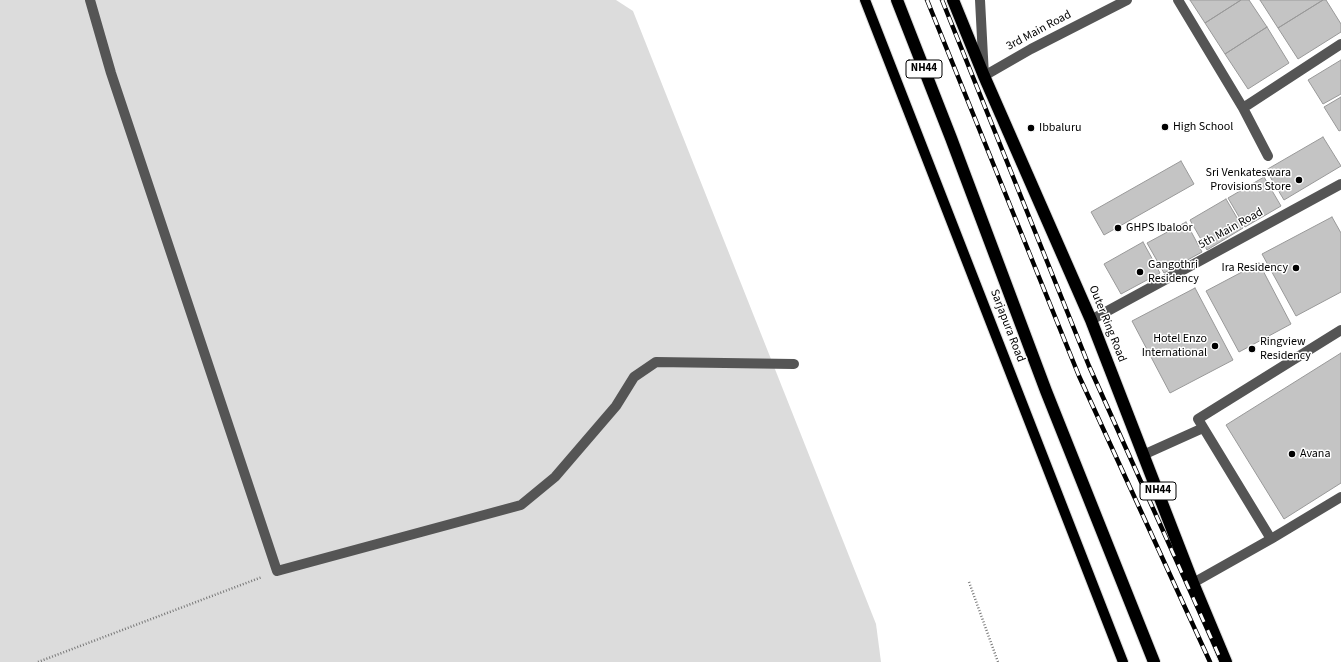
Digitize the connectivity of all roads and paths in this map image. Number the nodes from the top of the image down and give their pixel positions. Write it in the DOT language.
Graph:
graph roads {
  1 [pos="90,0"];
  2 [pos="865,0"];
  3 [pos="897,0"];
  4 [pos="953,0"];
  5 [pos="980,0"];
  6 [pos="1127,0"];
  7 [pos="1178,0"];
  8 [pos="1341,44"];
  9 [pos="984,76"];
  10 [pos="1243,108"];
  11 [pos="1268,156"];
  12 [pos="1341,184"];
  13 [pos="1091,320"];
  14 [pos="1341,330"];
  15 [pos="794,364"];
  16 [pos="1203,428"];
  17 [pos="1143,455"];
  18 [pos="1341,496"];
  19 [pos="1272,539"];
  20 [pos="277,571"];
  21 [pos="969,582"];
  22 [pos="1193,584"];
  23 [pos="38,662"];
  24 [pos="998,662"];
  25 [pos="1123,662"];
  26 [pos="1154,662"];
  27 [pos="1226,662"];
  1 -- 20 [label="street"];
  2 -- 25 [label="main road, Sarjapura Road"];
  3 -- 26 [label="highway, NH44"];
  4 -- 9 [label="highway, Outer Ring Road / NH44"];
  5 -- 9 [label="street"];
  6 -- 9 [label="street, 3rd Main Road"];
  7 -- 10 [label="street"];
  8 -- 10 [label="street"];
  9 -- 13 [label="highway, Outer Ring Road / NH44"];
  10 -- 11 [label="street"];
  12 -- 13 [label="street, 5th Main Road"];
  13 -- 17 [label="highway, Outer Ring Road / NH44"];
  14 -- 16 [label="street"];
  15 -- 20 [label="street"];
  16 -- 17 [label="street"];
  16 -- 19 [label="street"];
  17 -- 22 [label="highway, Outer Ring Road / NH44"];
  18 -- 19 [label="street"];
  19 -- 22 [label="street"];
  20 -- 23 [label="path"];
  21 -- 24 [label="path"];
  22 -- 27 [label="highway, Outer Ring Road / NH44"];
}
